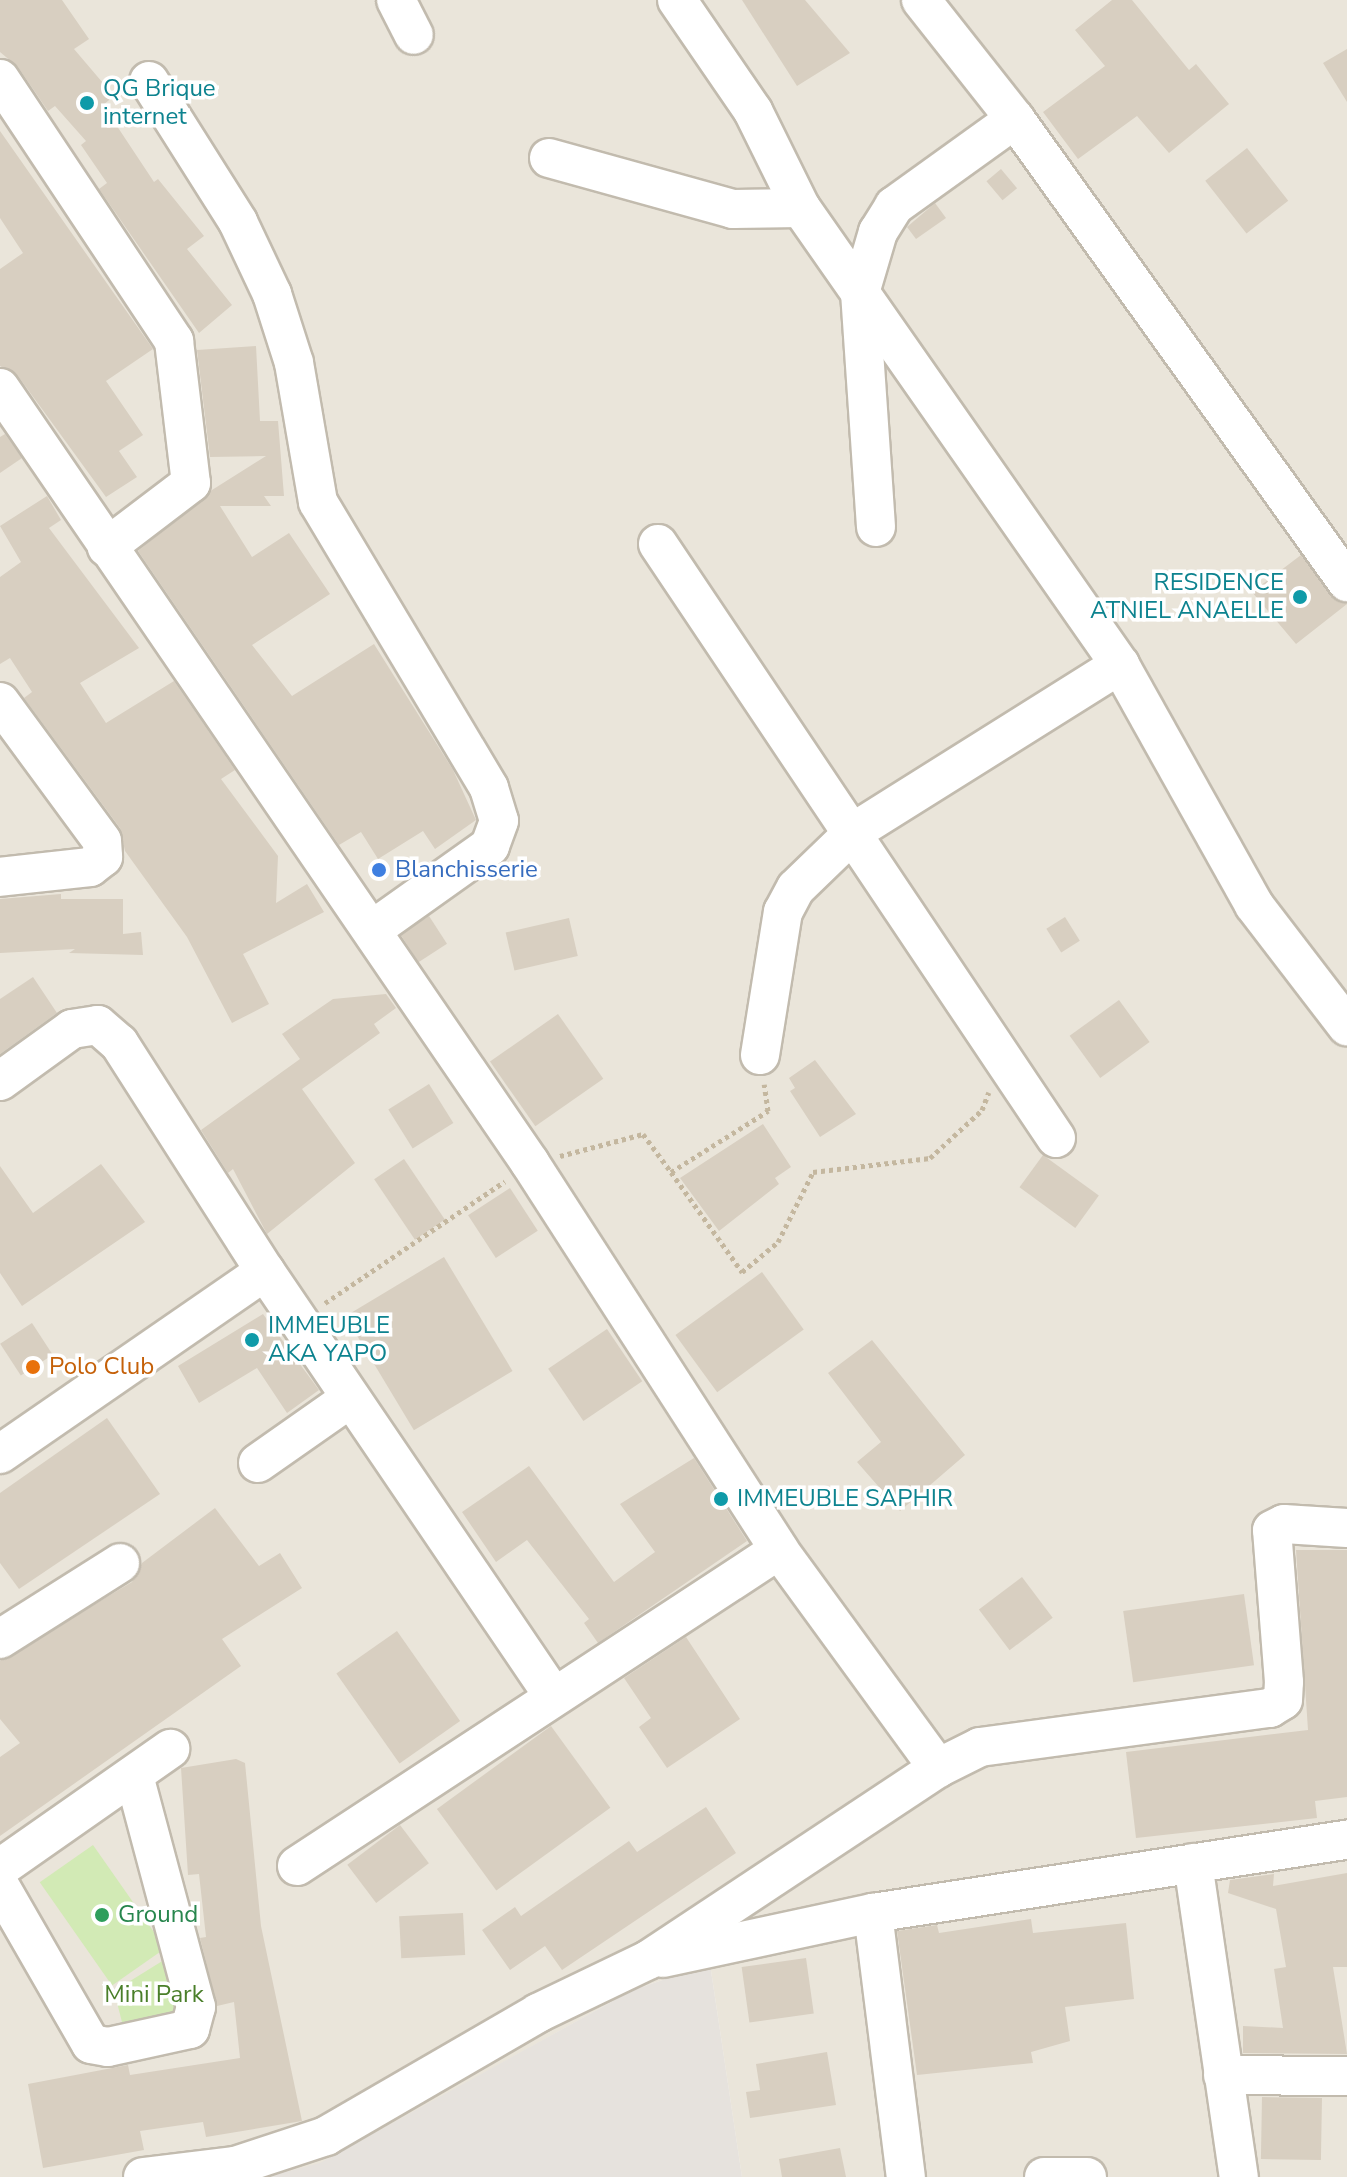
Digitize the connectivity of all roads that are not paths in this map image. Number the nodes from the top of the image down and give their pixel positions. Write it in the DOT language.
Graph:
graph roads {
  1 [pos="396,0"];
  2 [pos="677,0"];
  3 [pos="921,0"];
  4 [pos="414,35"];
  5 [pos="0,79"];
  6 [pos="149,81"];
  7 [pos="1015,119"];
  8 [pos="549,158"];
  9 [pos="801,208"];
  10 [pos="860,293"];
  11 [pos="0,388"];
  12 [pos="876,527"];
  13 [pos="658,544"];
  14 [pos="107,547"];
  15 [pos="1347,582"];
  16 [pos="1120,665"];
  17 [pos="0,702"];
  18 [pos="855,831"];
  19 [pos="0,877"];
  20 [pos="372,930"];
  21 [pos="1347,1026"];
  22 [pos="760,1055"];
  23 [pos="0,1081"];
  24 [pos="1056,1138"];
  25 [pos="265,1271"];
  26 [pos="351,1398"];
  27 [pos="0,1454"];
  28 [pos="258,1463"];
  29 [pos="1347,1528"];
  30 [pos="779,1550"];
  31 [pos="120,1563"];
  32 [pos="0,1639"];
  33 [pos="552,1694"];
  34 [pos="170,1749"];
  35 [pos="938,1768"];
  36 [pos="134,1775"];
  37 [pos="1347,1840"];
  38 [pos="1193,1863"];
  39 [pos="297,1866"];
  40 [pos="0,1868"];
  41 [pos="0,1886"];
  42 [pos="873,1913"];
  43 [pos="648,1960"];
  44 [pos="1223,2075"];
  45 [pos="1347,2076"];
  46 [pos="143,2177"];
  47 [pos="906,2177"];
  48 [pos="1044,2177"];
  49 [pos="1087,2177"];
  50 [pos="1239,2177"];
  1 -- 4 [label="street"];
  2 -- 9 [label="street"];
  3 -- 7 [label="street"];
  5 -- 14 [label="street"];
  6 -- 20 [label="street"];
  7 -- 10 [label="street"];
  7 -- 15 [label="street"];
  8 -- 9 [label="street"];
  9 -- 10 [label="street"];
  10 -- 12 [label="street"];
  10 -- 16 [label="street"];
  11 -- 14 [label="street"];
  13 -- 18 [label="street"];
  14 -- 20 [label="street"];
  16 -- 18 [label="street"];
  16 -- 21 [label="street"];
  17 -- 19 [label="street"];
  18 -- 22 [label="street"];
  18 -- 24 [label="street"];
  20 -- 30 [label="street"];
  23 -- 25 [label="street"];
  25 -- 26 [label="street"];
  25 -- 27 [label="street"];
  26 -- 28 [label="street"];
  26 -- 33 [label="street"];
  29 -- 35 [label="street"];
  30 -- 33 [label="street"];
  30 -- 35 [label="street"];
  31 -- 32 [label="street"];
  33 -- 39 [label="street"];
  34 -- 36 [label="street"];
  35 -- 43 [label="street"];
  36 -- 40 [label="street"];
  36 -- 41 [label="street"];
  37 -- 38 [label="street"];
  38 -- 42 [label="street"];
  38 -- 44 [label="street"];
  42 -- 43 [label="street"];
  42 -- 47 [label="street"];
  43 -- 46 [label="street"];
  44 -- 45 [label="street"];
  44 -- 50 [label="street"];
  48 -- 49 [label="street"];
}
